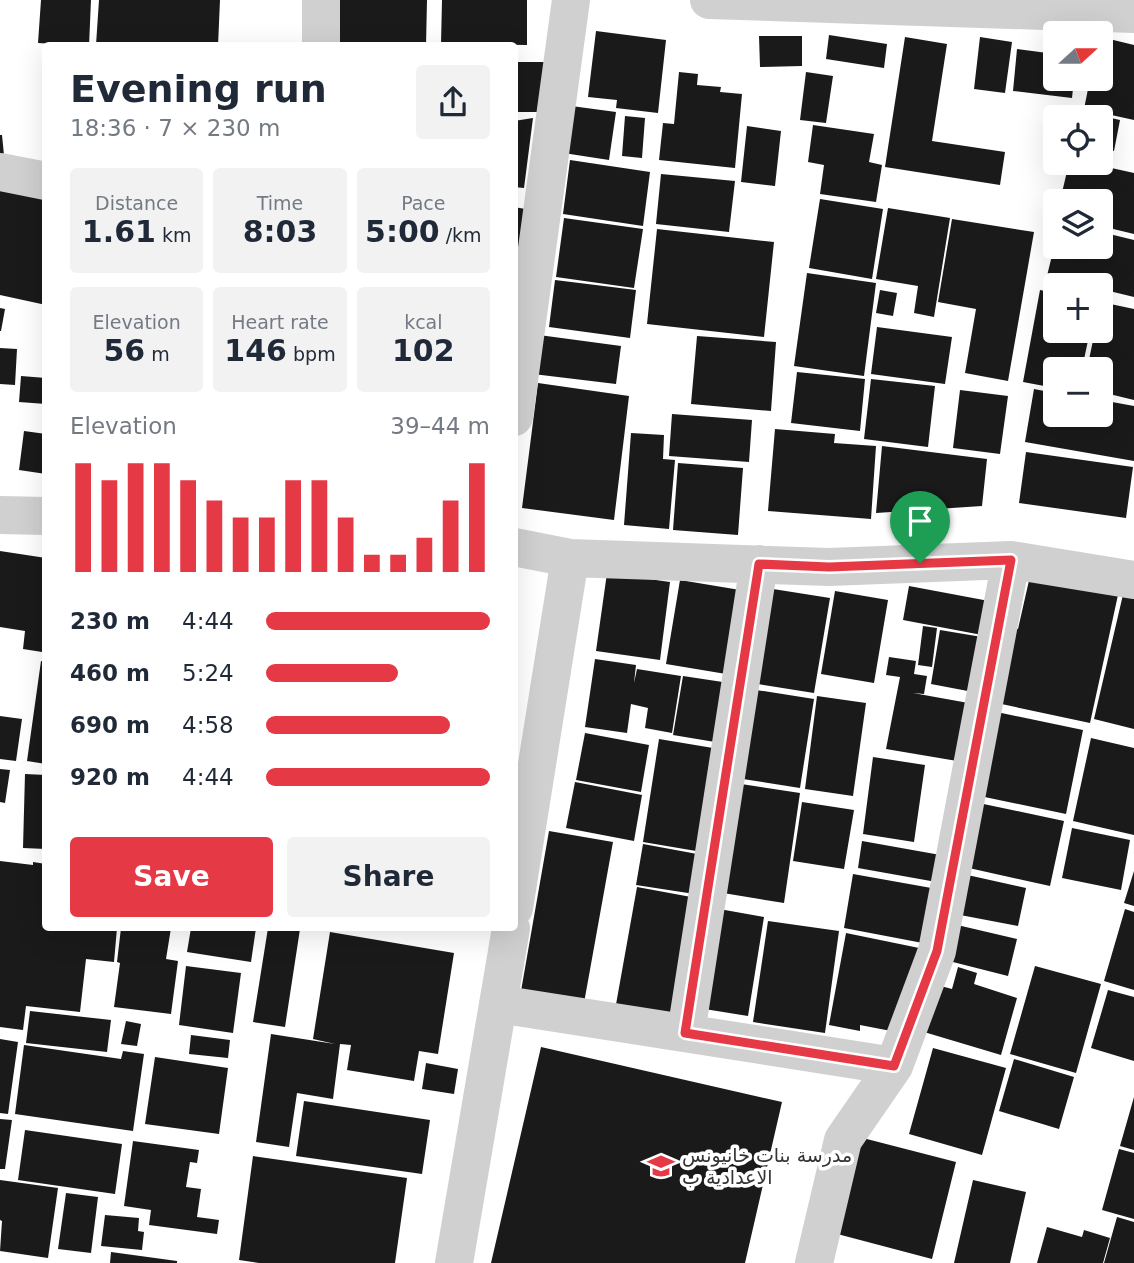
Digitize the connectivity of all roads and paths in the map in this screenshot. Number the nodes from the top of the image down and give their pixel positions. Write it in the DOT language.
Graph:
graph roads {
  1 [pos="321,0"];
  2 [pos="571,0"];
  3 [pos="709,0"];
  4 [pos="1134,14"];
  5 [pos="321,42"];
  6 [pos="0,172"];
  7 [pos="42,180"];
  8 [pos="518,388"];
  9 [pos="0,515"];
  10 [pos="42,516"];
  11 [pos="518,548"];
  12 [pos="570,558"];
  13 [pos="1011,560"];
  14 [pos="759,564"];
  15 [pos="1134,580"];
  16 [pos="518,883"];
  17 [pos="511,931"];
  18 [pos="499,1004"];
  19 [pos="685,1033"];
  20 [pos="894,1066"];
  21 [pos="454,1263"];
  22 [pos="814,1263"];
  1 -- 5 [label="street"];
  2 -- 8 [label="street"];
  3 -- 4 [label="street"];
  6 -- 7 [label="street"];
  9 -- 10 [label="street"];
  11 -- 12 [label="street"];
  12 -- 14 [label="street"];
  12 -- 16 [label="street"];
  13 -- 14 [label="street"];
  13 -- 15 [label="street"];
  13 -- 20 [label="street"];
  14 -- 19 [label="street"];
  17 -- 18 [label="street"];
  18 -- 19 [label="street"];
  18 -- 21 [label="street"];
  19 -- 20 [label="street"];
  20 -- 22 [label="street"];
}
